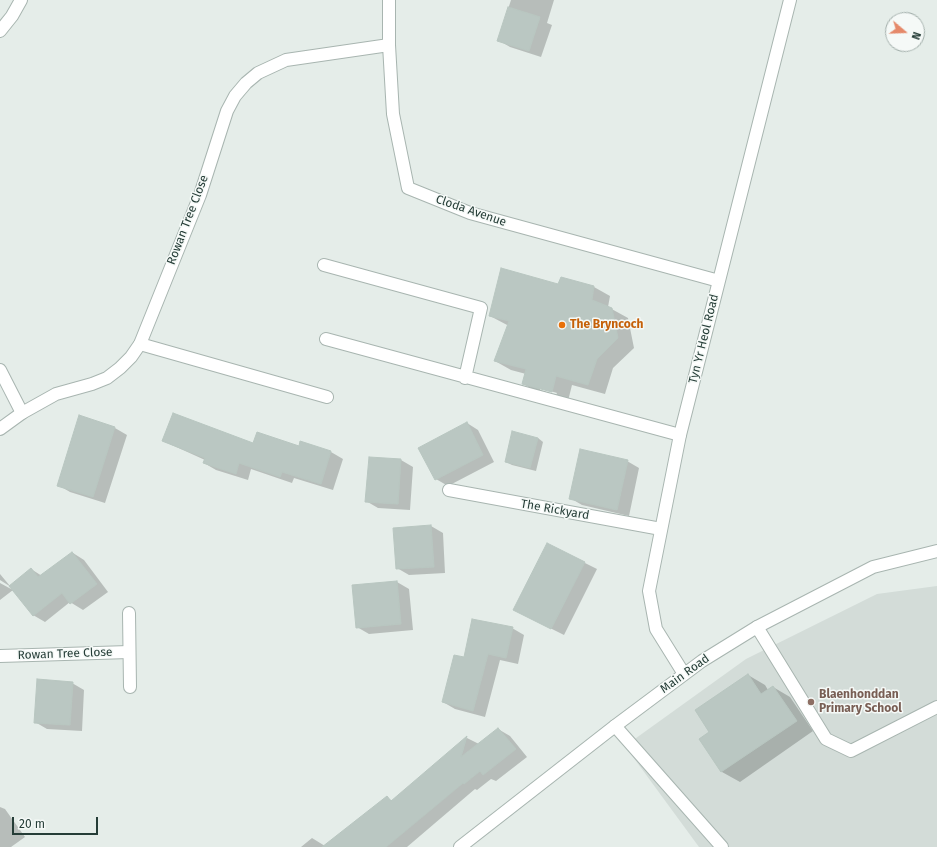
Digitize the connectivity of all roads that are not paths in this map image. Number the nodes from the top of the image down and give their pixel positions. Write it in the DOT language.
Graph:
graph roads {
  1 [pos="21,0"];
  2 [pos="389,0"];
  3 [pos="790,0"];
  4 [pos="0,30"];
  5 [pos="389,46"];
  6 [pos="324,265"];
  7 [pos="719,281"];
  8 [pos="326,339"];
  9 [pos="140,344"];
  10 [pos="0,370"];
  11 [pos="465,378"];
  12 [pos="327,397"];
  13 [pos="22,413"];
  14 [pos="0,429"];
  15 [pos="680,435"];
  16 [pos="449,490"];
  17 [pos="661,529"];
  18 [pos="937,551"];
  19 [pos="129,613"];
  20 [pos="757,627"];
  21 [pos="129,652"];
  22 [pos="0,656"];
  23 [pos="684,674"];
  24 [pos="130,687"];
  25 [pos="937,707"];
  26 [pos="614,726"];
  27 [pos="460,847"];
  28 [pos="722,847"];
  1 -- 4 [label="street"];
  2 -- 5 [label="street, Cloda Avenue"];
  3 -- 7 [label="street, Tyn Yr Heol Road"];
  5 -- 7 [label="street, Cloda Avenue"];
  5 -- 9 [label="street, Rowan Tree Close"];
  6 -- 11 [label="street"];
  7 -- 15 [label="street, Tyn Yr Heol Road"];
  8 -- 11 [label="street"];
  9 -- 12 [label="street"];
  9 -- 13 [label="street, Rowan Tree Close"];
  10 -- 13 [label="street"];
  11 -- 15 [label="street"];
  13 -- 14 [label="street, Rowan Tree Close"];
  15 -- 17 [label="street, Tyn Yr Heol Road"];
  16 -- 17 [label="street, The Rickyard"];
  17 -- 23 [label="street, Tyn Yr Heol Road"];
  18 -- 20 [label="street, Main Road"];
  19 -- 21 [label="street"];
  20 -- 23 [label="street, Main Road"];
  20 -- 25 [label="street"];
  21 -- 22 [label="street, Rowan Tree Close"];
  21 -- 24 [label="street"];
  23 -- 26 [label="street, Main Road"];
  26 -- 27 [label="street, Main Road"];
  26 -- 28 [label="street"];
}
